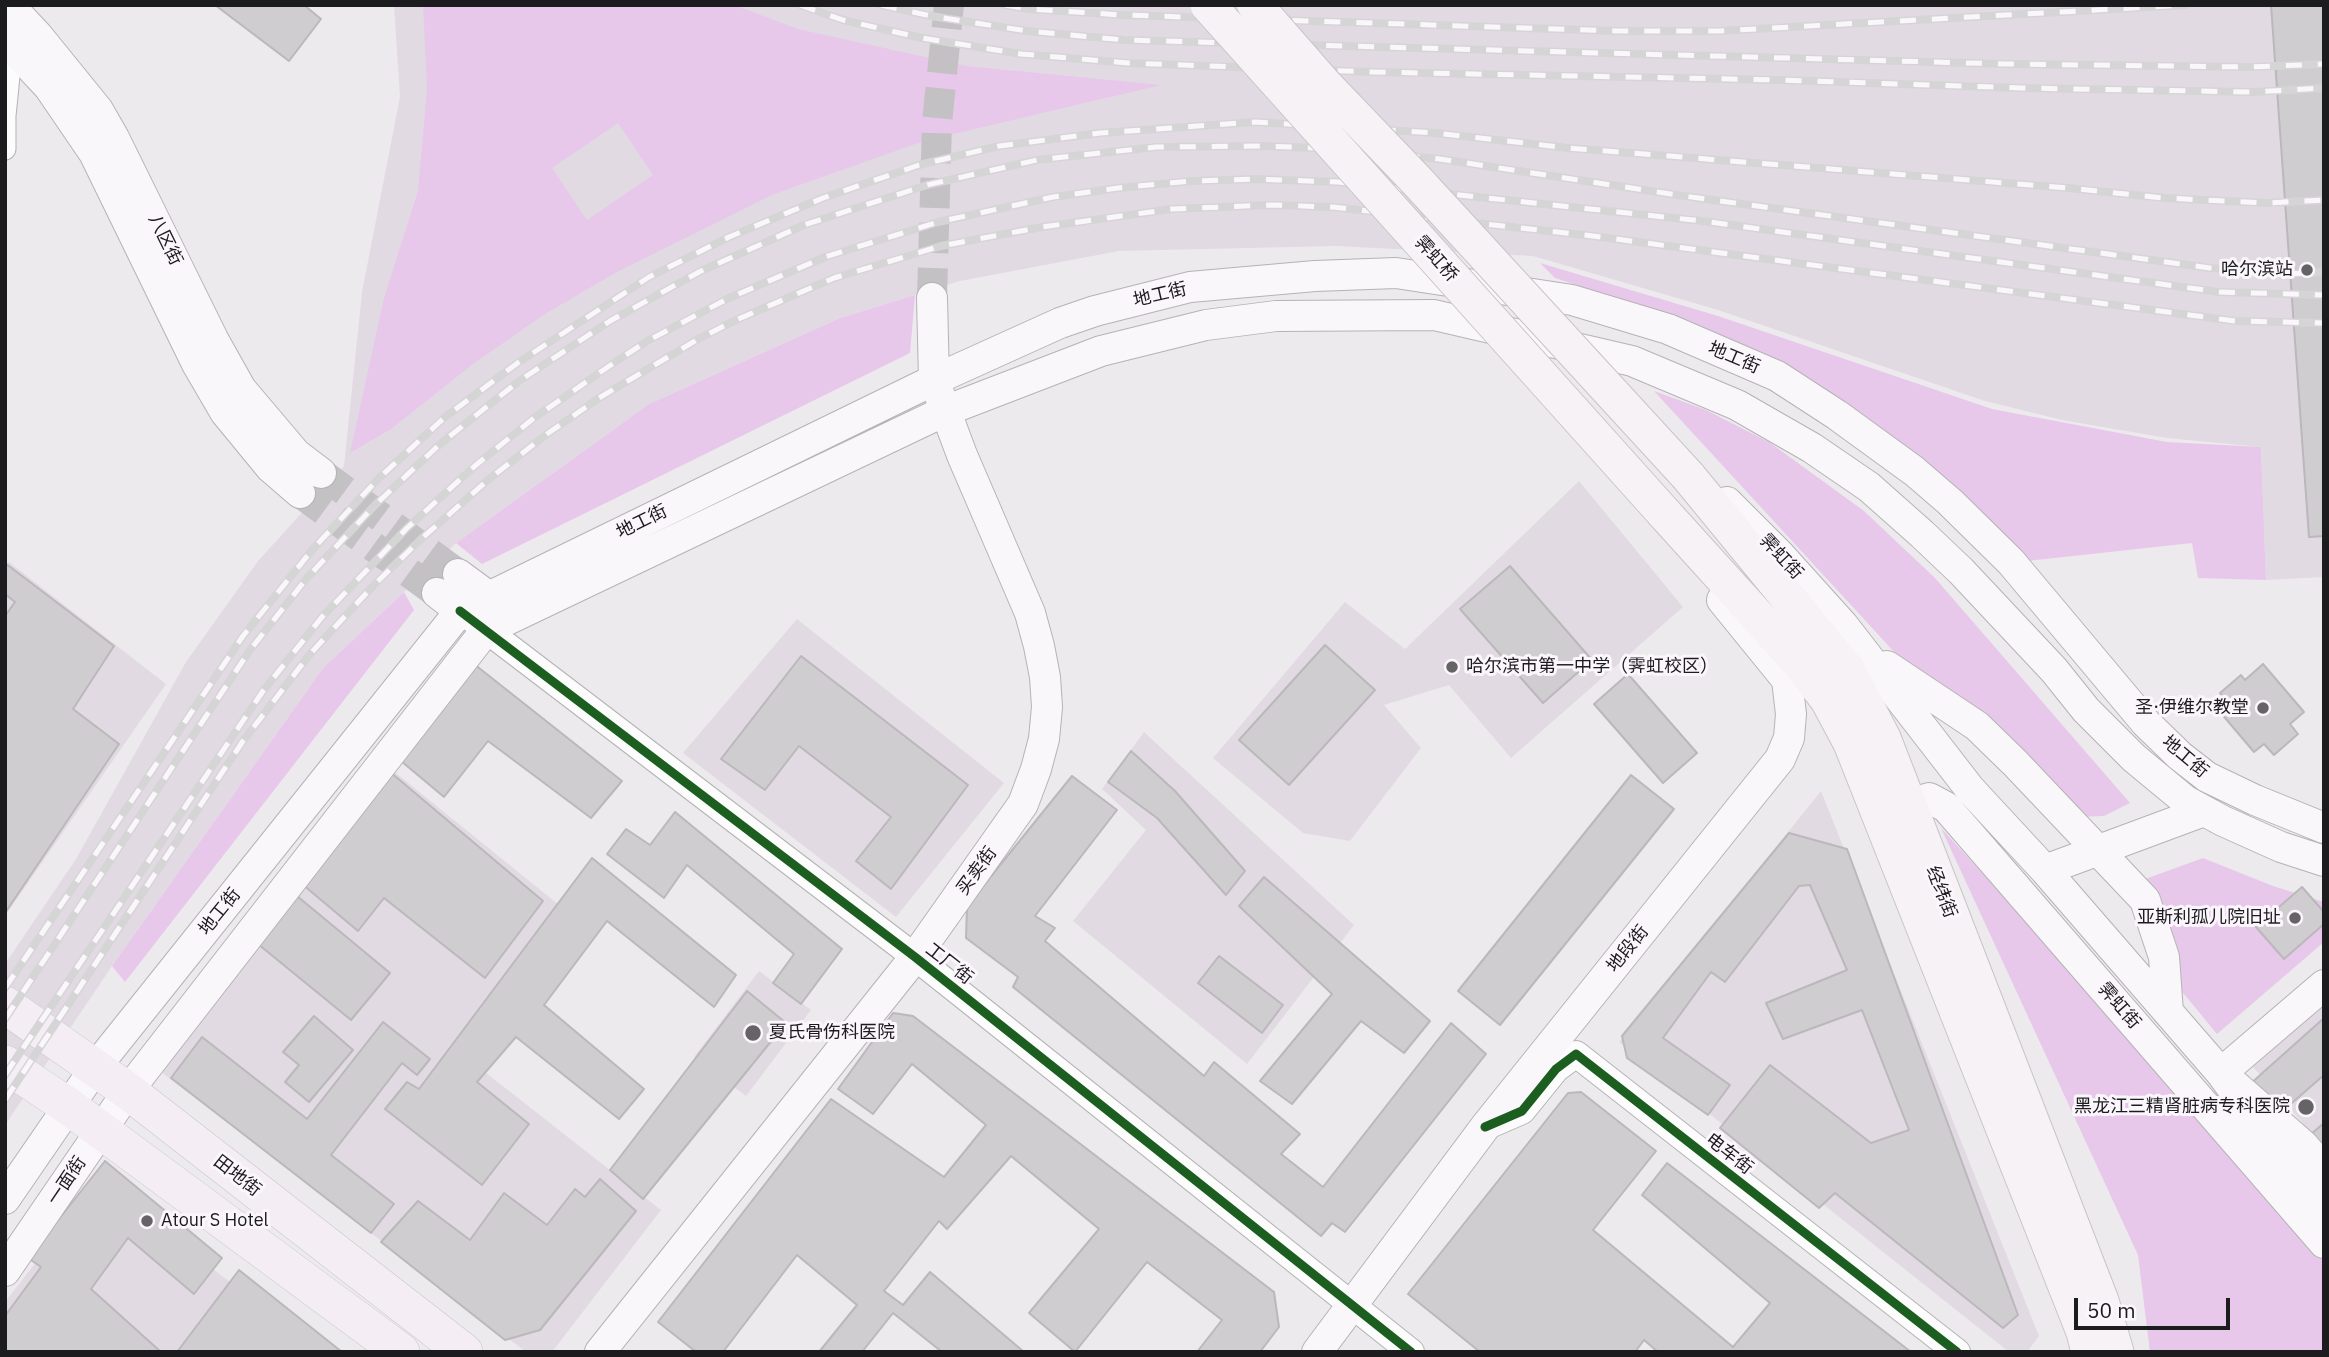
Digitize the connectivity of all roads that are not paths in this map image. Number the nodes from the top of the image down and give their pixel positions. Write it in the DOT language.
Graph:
graph roads {
  1 [pos="9,5"];
  2 [pos="1209,5"];
  3 [pos="1255,5"];
  4 [pos="8,43"];
  5 [pos="5,117"];
  6 [pos="5,149"];
  7 [pos="932,298"];
  8 [pos="934,380"];
  9 [pos="945,411"];
  10 [pos="1688,476"];
  11 [pos="1673,522"];
  12 [pos="452,593"];
  13 [pos="488,596"];
  14 [pos="486,630"];
  15 [pos="1863,650"];
  16 [pos="2204,811"];
  17 [pos="1913,819"];
  18 [pos="2324,828"];
  19 [pos="2097,850"];
  20 [pos="2324,861"];
  21 [pos="2045,870"];
  22 [pos="915,957"];
  23 [pos="2324,985"];
  24 [pos="5,1005"];
  25 [pos="2168,1012"];
  26 [pos="5,1064"];
  27 [pos="96,1068"];
  28 [pos="2221,1073"];
  29 [pos="128,1091"];
  30 [pos="68,1106"];
  31 [pos="1485,1127"];
  32 [pos="102,1130"];
  33 [pos="2324,1169"];
  34 [pos="5,1199"];
  35 [pos="2324,1206"];
  36 [pos="2324,1243"];
  37 [pos="5,1271"];
  38 [pos="1353,1306"];
  39 [pos="2081,1345"];
  40 [pos="401,1352"];
  41 [pos="464,1352"];
  42 [pos="600,1352"];
  43 [pos="1317,1352"];
  44 [pos="1411,1352"];
  45 [pos="1957,1352"];
  46 [pos="2116,1352"];
  1 -- 4 [label="main road, 八区街"];
  2 -- 11 [label="main road, 霁虹桥, bridge"];
  3 -- 10 [label="main road, bridge"];
  4 -- 5 [label="street"];
  5 -- 6 [label="street"];
  7 -- 8 [label="main road, 买卖街"];
  8 -- 9 [label="main road, 买卖街"];
  8 -- 13 [label="main road, 地工街"];
  8 -- 18 [label="main road, 地工街"];
  9 -- 14 [label="main road, 地工街"];
  9 -- 16 [label="main road, 地工街"];
  9 -- 22 [label="main road, 买卖街"];
  10 -- 15 [label="main road, 霁虹街"];
  10 -- 17 [label="main road, 经纬街"];
  11 -- 31 [label="main road, 地段街"];
  11 -- 39 [label="main road, 经纬街"];
  12 -- 13 [label="main road, 地工街"];
  12 -- 14 [label="street, 工厂街"];
  12 -- 27 [label="main road, 地工街"];
  13 -- 14 [label="main road"];
  14 -- 22 [label="street, 工厂街"];
  14 -- 29 [label="main road, 地工街"];
  15 -- 19 [label="main road, 霁虹街"];
  15 -- 21 [label="main road, 霁虹街"];
  16 -- 19 [label="main road"];
  16 -- 20 [label="main road, 地工街"];
  17 -- 36 [label="main road, 霁虹街"];
  17 -- 46 [label="main road, 经纬街"];
  19 -- 21 [label="main road"];
  19 -- 25 [label="main road, 霁虹街"];
  21 -- 25 [label="main road, 霁虹街"];
  22 -- 38 [label="street, 工厂街"];
  22 -- 42 [label="main road, 买卖街"];
  23 -- 28 [label="main road"];
  24 -- 27 [label="highway, 田地街"];
  25 -- 28 [label="main road, 霁虹街"];
  26 -- 30 [label="highway"];
  27 -- 29 [label="highway, 田地街"];
  27 -- 30 [label="main road"];
  28 -- 33 [label="main road, 霁虹街"];
  28 -- 35 [label="main road, 霁虹街"];
  29 -- 32 [label="main road, 一面街"];
  29 -- 41 [label="highway, 田地街"];
  30 -- 32 [label="highway"];
  30 -- 34 [label="main road"];
  31 -- 38 [label="main road, 地段街"];
  31 -- 45 [label="street, 电车街"];
  32 -- 37 [label="main road, 一面街"];
  32 -- 40 [label="highway"];
  38 -- 43 [label="main road, 地段街"];
  38 -- 44 [label="street, 工厂街"];
}
